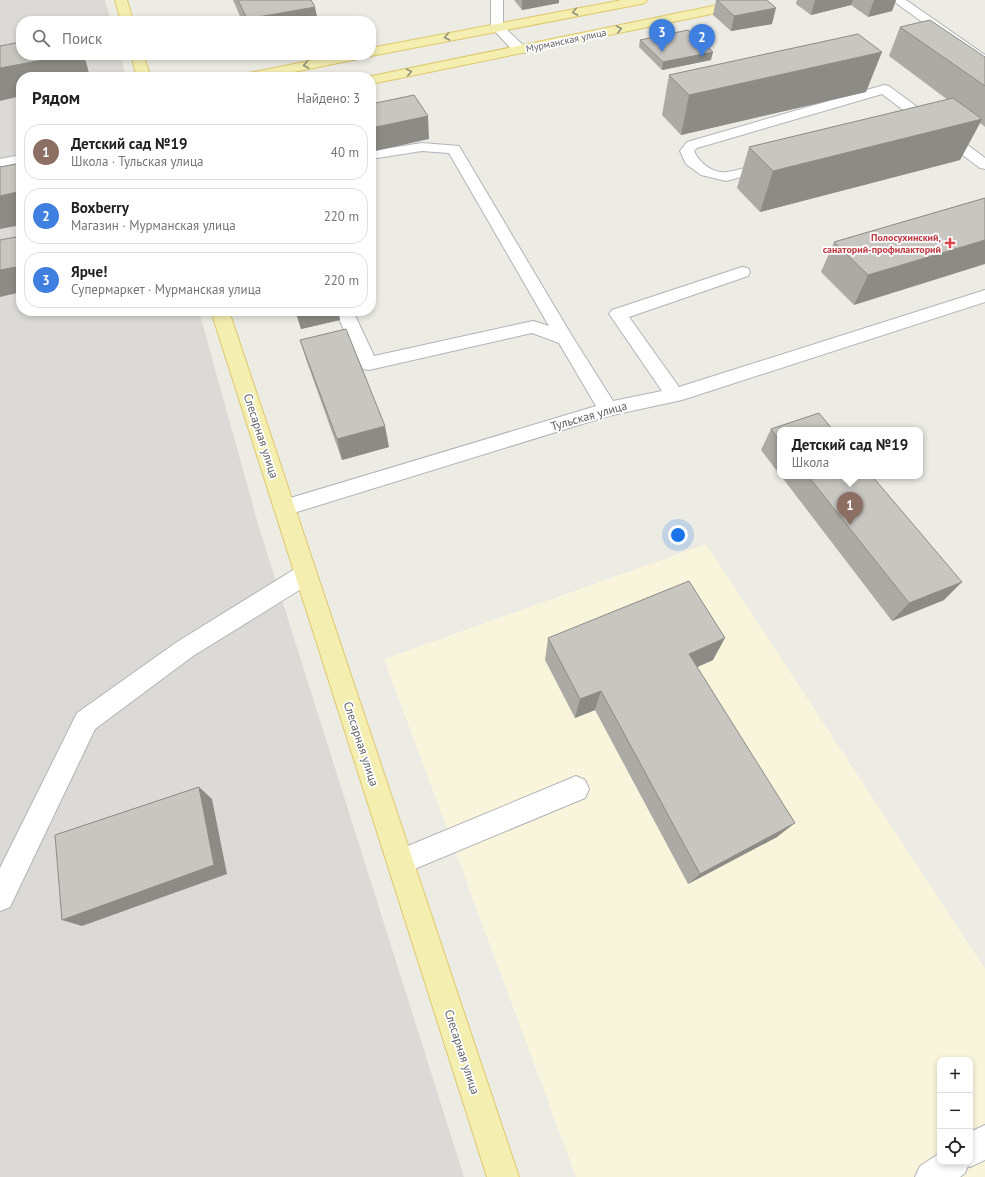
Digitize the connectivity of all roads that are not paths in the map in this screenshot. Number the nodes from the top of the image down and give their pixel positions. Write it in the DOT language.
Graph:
graph roads {
  1 [pos="121,0"];
  2 [pos="497,0"];
  3 [pos="641,0"];
  4 [pos="760,0"];
  5 [pos="898,0"];
  6 [pos="126,16"];
  7 [pos="497,27"];
  8 [pos="520,50"];
  9 [pos="376,51"];
  10 [pos="139,60"];
  11 [pos="333,60"];
  12 [pos="985,61"];
  13 [pos="142,72"];
  14 [pos="274,72"];
  15 [pos="376,79"];
  16 [pos="930,123"];
  17 [pos="915,127"];
  18 [pos="376,154"];
  19 [pos="16,160"];
  20 [pos="787,161"];
  21 [pos="0,163"];
  22 [pos="985,165"];
  23 [pos="742,272"];
  24 [pos="985,296"];
  25 [pos="222,316"];
  26 [pos="346,316"];
  27 [pos="565,339"];
  28 [pos="675,395"];
  29 [pos="608,409"];
  30 [pos="284,508"];
  31 [pos="306,574"];
  32 [pos="576,789"];
  33 [pos="400,862"];
  34 [pos="0,897"];
  35 [pos="985,1141"];
  36 [pos="973,1149"];
  37 [pos="950,1165"];
  38 [pos="503,1177"];
  39 [pos="932,1177"];
  1 -- 6 [label="main road"];
  2 -- 7 [label="street"];
  3 -- 7 [label="main road, one-way"];
  8 -- 4 [label="main road, Мурманская улица, one-way"];
  5 -- 12 [label="street"];
  7 -- 8 [label="street"];
  7 -- 9 [label="main road, one-way"];
  15 -- 8 [label="main road, Мурманская улица, one-way"];
  10 -- 13 [label="main road"];
  11 -- 14 [label="main road, one-way"];
  16 -- 17 [label="street"];
  16 -- 20 [label="street"];
  16 -- 22 [label="street"];
  18 -- 27 [label="street"];
  19 -- 21 [label="street"];
  23 -- 28 [label="street"];
  24 -- 28 [label="street, Тульская улица"];
  25 -- 30 [label="main road, Слесарная улица"];
  26 -- 27 [label="street"];
  27 -- 29 [label="street"];
  28 -- 29 [label="street, Тульская улица"];
  29 -- 30 [label="street, Тульская улица"];
  30 -- 31 [label="main road, Слесарная улица"];
  31 -- 33 [label="main road, Слесарная улица"];
  31 -- 34 [label="street"];
  32 -- 33 [label="street"];
  33 -- 38 [label="main road, Слесарная улица"];
  35 -- 36 [label="street"];
  37 -- 39 [label="street"];
}
